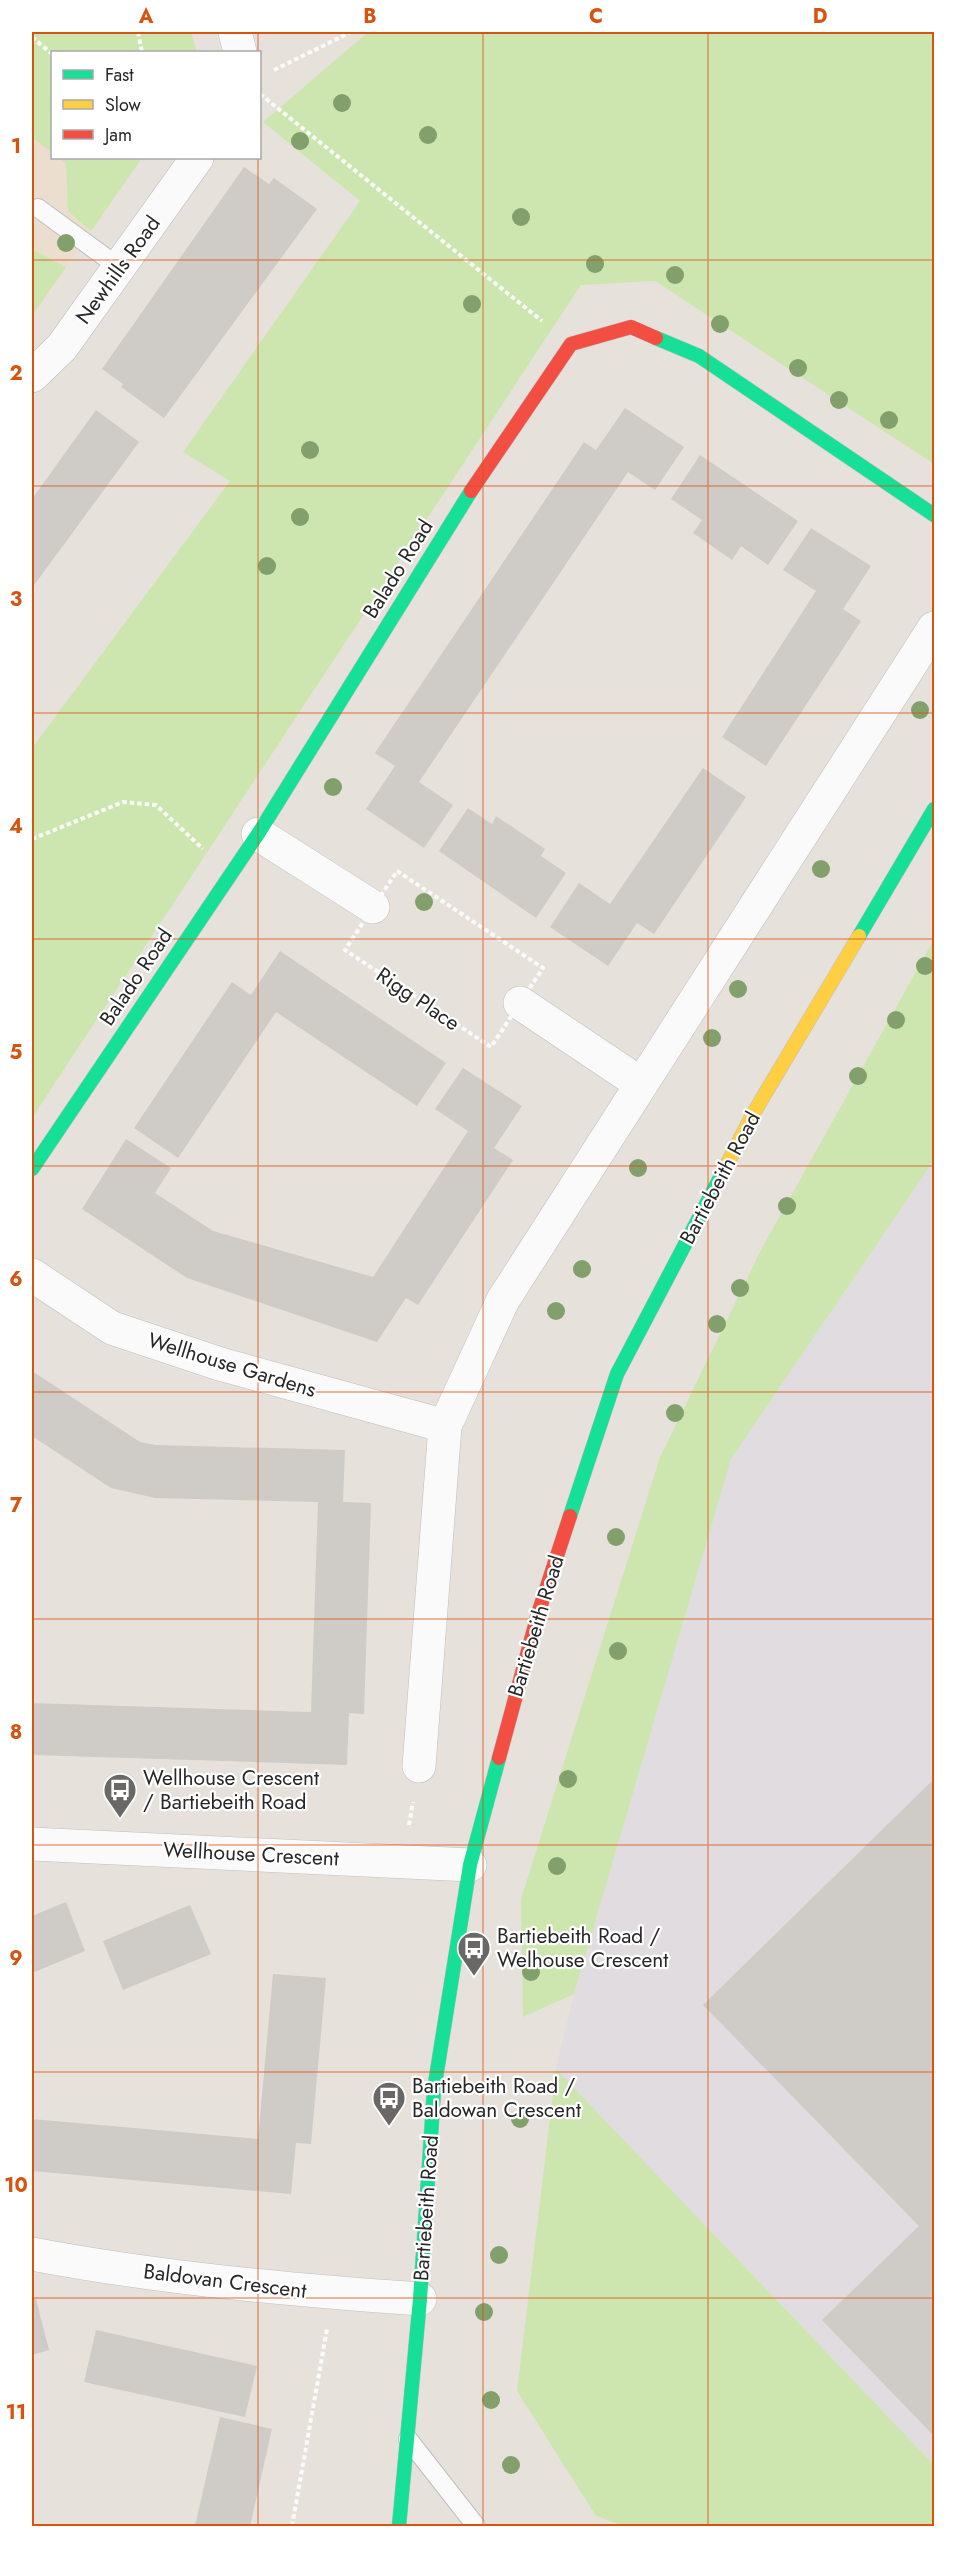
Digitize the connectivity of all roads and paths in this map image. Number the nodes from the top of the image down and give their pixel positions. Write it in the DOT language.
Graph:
graph roads {
  1 [pos="138,32"];
  2 [pos="235,32"];
  3 [pos="351,32"];
  4 [pos="32,38"];
  5 [pos="142,51"];
  6 [pos="240,51"];
  7 [pos="51,53"];
  8 [pos="270,72"];
  9 [pos="261,95"];
  10 [pos="196,159"];
  11 [pos="38,208"];
  12 [pos="120,268"];
  13 [pos="571,344"];
  14 [pos="32,376"];
  15 [pos="934,515"];
  16 [pos="934,628"];
  17 [pos="934,809"];
  18 [pos="258,834"];
  19 [pos="32,839"];
  20 [pos="230,874"];
  21 [pos="373,907"];
  22 [pos="520,1003"];
  23 [pos="641,1084"];
  24 [pos="32,1169"];
  25 [pos="32,1275"];
  26 [pos="445,1426"];
  27 [pos="419,1766"];
  28 [pos="32,1844"];
  29 [pos="403,1862"];
  30 [pos="470,1865"];
  31 [pos="32,2254"];
  32 [pos="333,2293"];
  33 [pos="420,2299"];
  34 [pos="407,2438"];
  35 [pos="292,2526"];
  36 [pos="399,2526"];
  37 [pos="476,2526"];
  1 -- 5 [label="path"];
  2 -- 6 [label="street"];
  3 -- 8 [label="path"];
  4 -- 7 [label="path"];
  9 -- 13 [label="path"];
  10 -- 12 [label="street, Newhills Road"];
  11 -- 12 [label="lane"];
  12 -- 14 [label="street, Newhills Road"];
  13 -- 15 [label="street"];
  13 -- 18 [label="street, Balado Road"];
  16 -- 23 [label="street"];
  17 -- 30 [label="street, Bartiebeith Road"];
  18 -- 20 [label="street, Balado Road"];
  18 -- 21 [label="street"];
  19 -- 20 [label="path"];
  20 -- 24 [label="street, Balado Road"];
  21 -- 22 [label="path, Rigg Place"];
  21 -- 22 [label="path, Rigg Place"];
  22 -- 23 [label="street"];
  23 -- 26 [label="street"];
  25 -- 26 [label="street, Wellhouse Gardens"];
  26 -- 27 [label="street"];
  27 -- 29 [label="path"];
  28 -- 29 [label="street, Wellhouse Crescent"];
  29 -- 30 [label="street, Wellhouse Crescent"];
  30 -- 33 [label="street, Bartiebeith Road"];
  31 -- 32 [label="street, Baldovan Crescent"];
  32 -- 33 [label="street, Baldovan Crescent"];
  32 -- 35 [label="path"];
  33 -- 34 [label="street, Bartiebeith Road"];
  34 -- 36 [label="street, Bartiebeith Road"];
  34 -- 37 [label="lane"];
}
